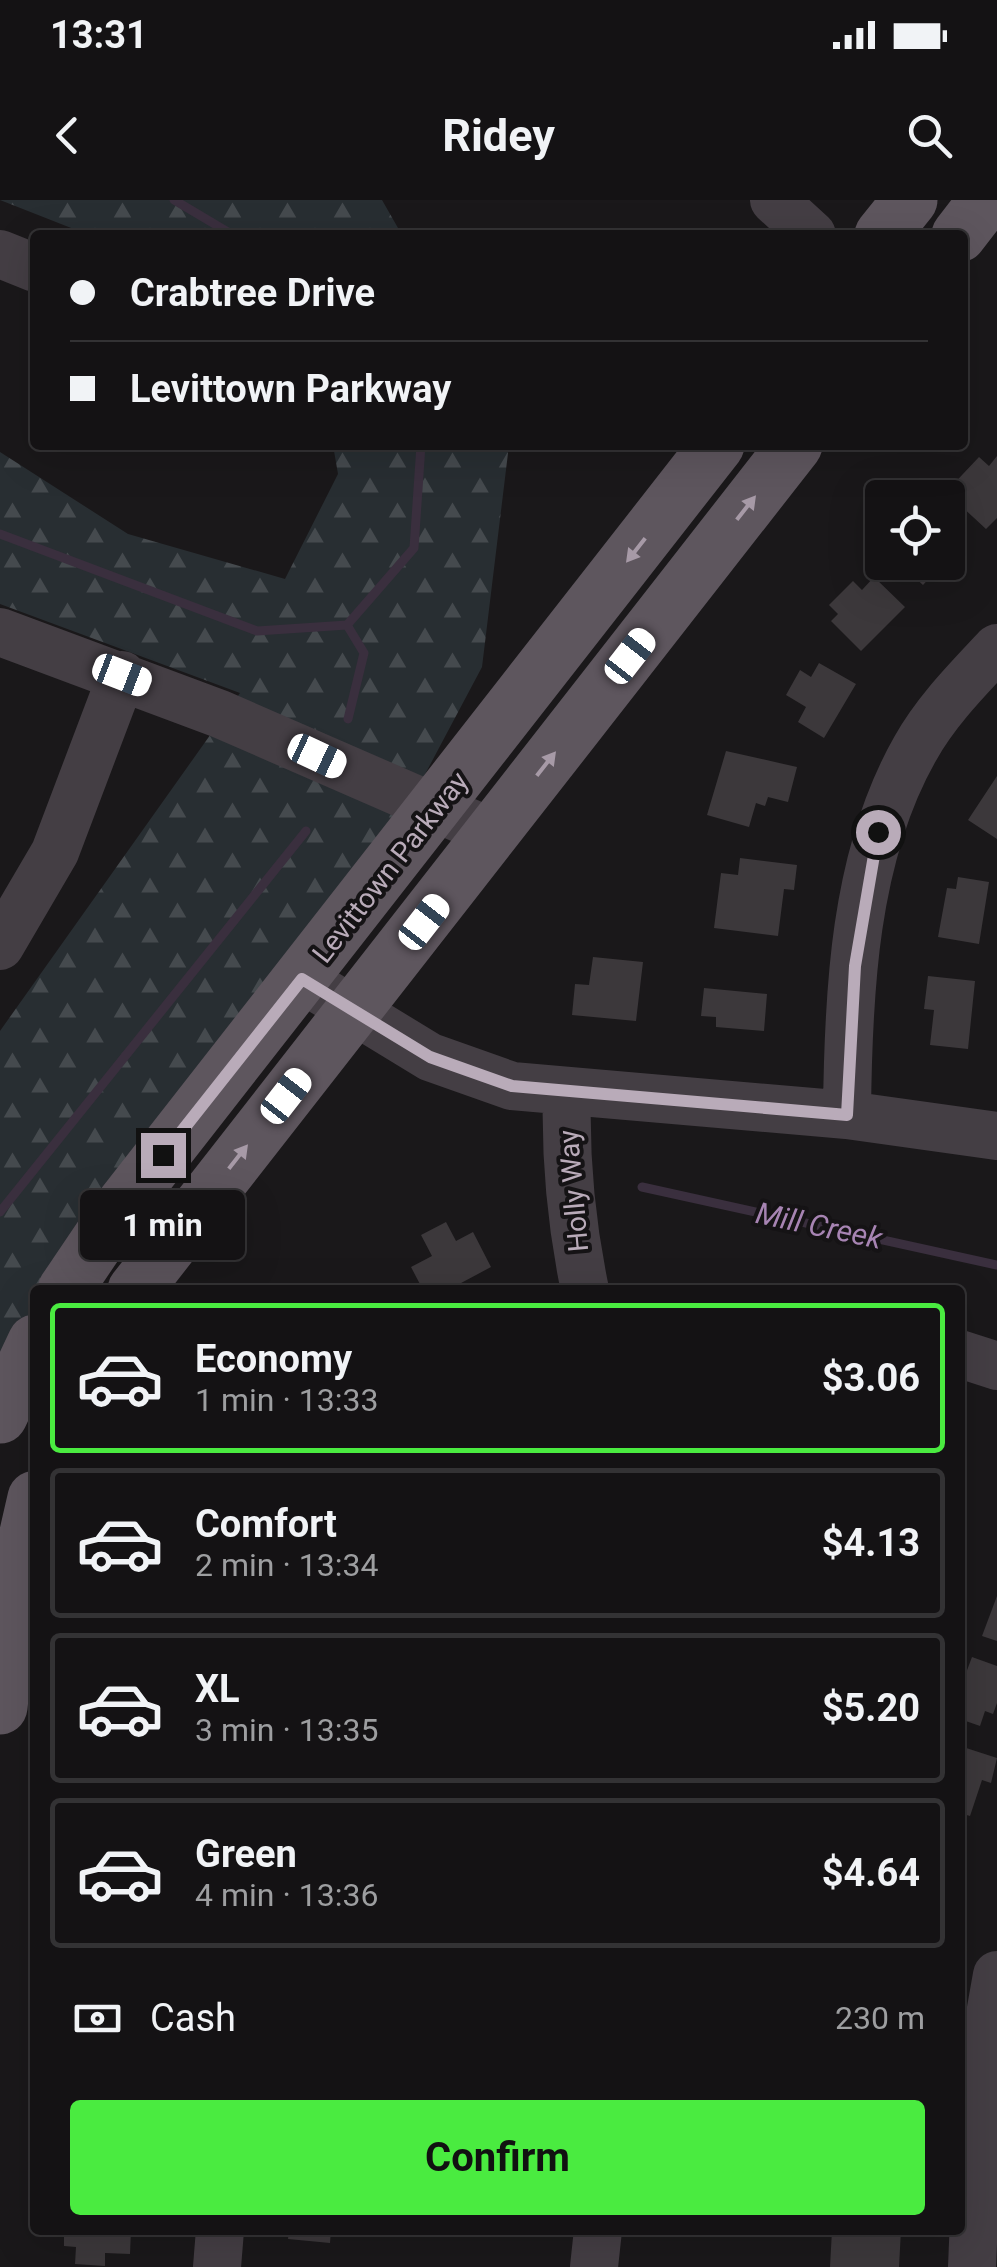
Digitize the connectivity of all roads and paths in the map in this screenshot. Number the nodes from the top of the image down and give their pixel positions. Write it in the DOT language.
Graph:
graph roads {
  1 [pos="774,200"];
  2 [pos="910,200"];
  3 [pos="986,200"];
  4 [pos="807,230"];
  5 [pos="886,230"];
  6 [pos="963,230"];
  7 [pos="0,254"];
  8 [pos="30,266"];
  9 [pos="713,450"];
  10 [pos="791,450"];
  11 [pos="0,632"];
  12 [pos="997,648"];
  13 [pos="122,675"];
  14 [pos="435,809"];
  15 [pos="493,833"];
  16 [pos="0,946"];
  17 [pos="302,979"];
  18 [pos="354,1010"];
  19 [pos="567,1092"];
  20 [pos="847,1115"];
  21 [pos="997,1136"];
  22 [pos="68,1285"];
  23 [pos="140,1285"];
  24 [pos="584,1285"];
  25 [pos="30,1353"];
  26 [pos="965,1356"];
  27 [pos="997,1366"];
  28 [pos="0,1416"];
  29 [pos="30,1520"];
  30 [pos="0,1707"];
  31 [pos="997,1975"];
  32 [pos="220,2235"];
  33 [pos="597,2235"];
  34 [pos="217,2267"];
  35 [pos="594,2267"];
  36 [pos="972,2267"];
  1 -- 4 [label="street"];
  2 -- 5 [label="main road"];
  3 -- 6 [label="main road"];
  7 -- 8 [label="street"];
  9 -- 14 [label="main road, Levittown Parkway, one-way"];
  15 -- 10 [label="main road, one-way"];
  11 -- 13 [label="street"];
  12 -- 20 [label="street"];
  13 -- 14 [label="street"];
  13 -- 16 [label="street"];
  14 -- 15 [label="street"];
  14 -- 17 [label="main road, Levittown Parkway"];
  15 -- 18 [label="main road"];
  17 -- 18 [label="street"];
  17 -- 22 [label="main road, Levittown Parkway"];
  18 -- 19 [label="street"];
  23 -- 18 [label="main road, one-way"];
  19 -- 20 [label="street"];
  19 -- 24 [label="street, Holly Way"];
  20 -- 21 [label="street"];
  25 -- 28 [label="main road"];
  26 -- 27 [label="street"];
  29 -- 30 [label="main road"];
  31 -- 36 [label="street"];
  32 -- 34 [label="street"];
  33 -- 35 [label="street"];
}
